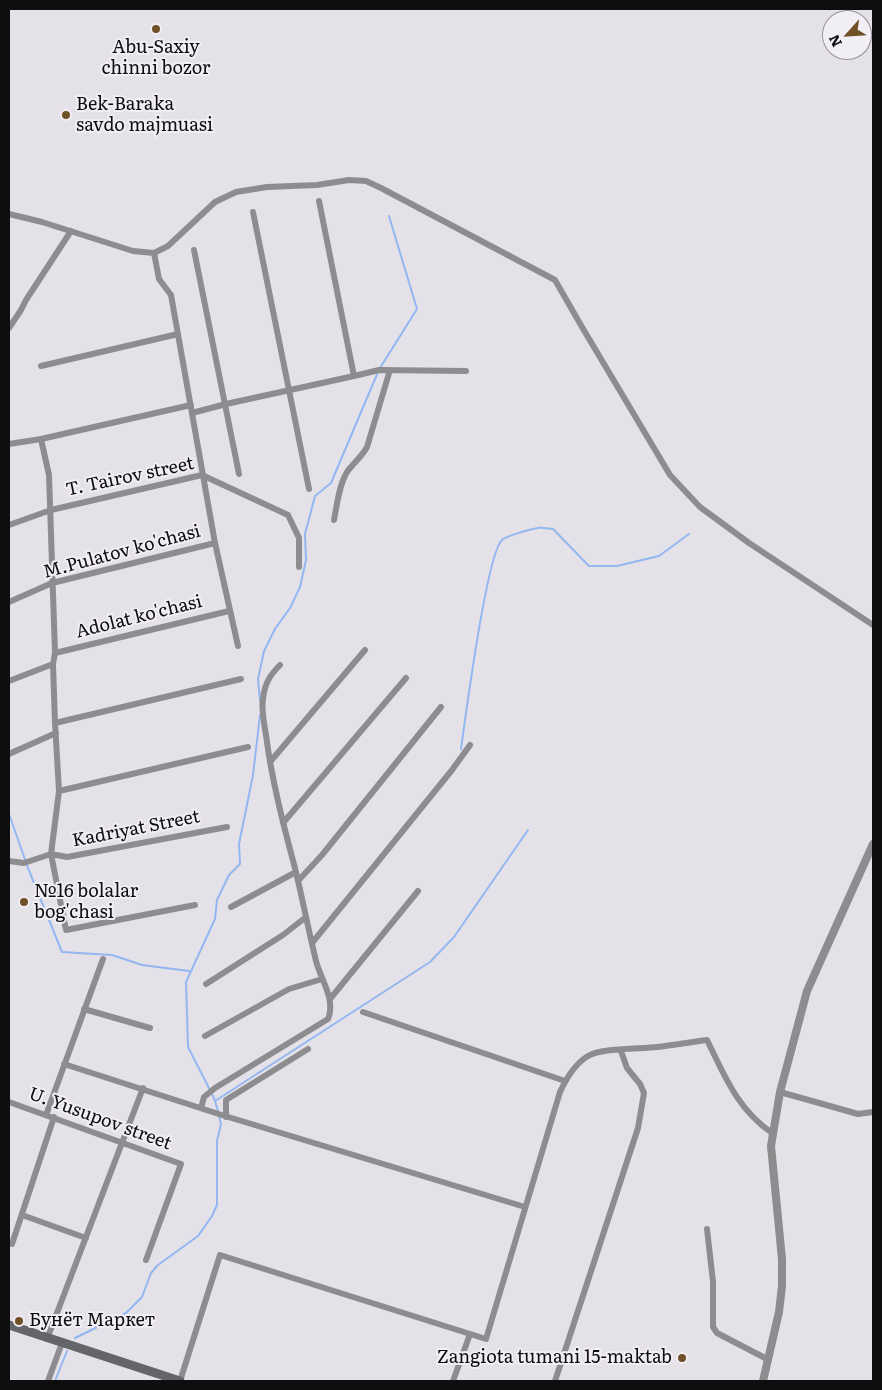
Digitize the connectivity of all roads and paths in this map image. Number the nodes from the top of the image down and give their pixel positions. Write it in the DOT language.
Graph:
graph roads {
  1 [pos="319,201"];
  2 [pos="253,212"];
  3 [pos="9,214"];
  4 [pos="71,231"];
  5 [pos="194,250"];
  6 [pos="154,253"];
  7 [pos="9,328"];
  8 [pos="178,334"];
  9 [pos="41,366"];
  10 [pos="390,370"];
  11 [pos="466,371"];
  12 [pos="354,376"];
  13 [pos="289,390"];
  14 [pos="226,404"];
  15 [pos="191,405"];
  16 [pos="192,413"];
  17 [pos="42,439"];
  18 [pos="9,444"];
  19 [pos="202,474"];
  20 [pos="239,474"];
  21 [pos="309,489"];
  22 [pos="51,510"];
  23 [pos="334,520"];
  24 [pos="9,525"];
  25 [pos="215,543"];
  26 [pos="299,567"];
  27 [pos="52,583"];
  28 [pos="9,602"];
  29 [pos="229,611"];
  30 [pos="873,625"];
  31 [pos="238,646"];
  32 [pos="365,650"];
  33 [pos="55,653"];
  34 [pos="53,664"];
  35 [pos="280,665"];
  36 [pos="406,678"];
  37 [pos="241,679"];
  38 [pos="9,680"];
  39 [pos="441,707"];
  40 [pos="55,723"];
  41 [pos="56,734"];
  42 [pos="470,745"];
  43 [pos="248,747"];
  44 [pos="9,754"];
  45 [pos="270,762"];
  46 [pos="59,791"];
  47 [pos="283,823"];
  48 [pos="226,827"];
  49 [pos="873,844"];
  50 [pos="51,854"];
  51 [pos="9,861"];
  52 [pos="296,872"];
  53 [pos="298,881"];
  54 [pos="418,891"];
  55 [pos="195,905"];
  56 [pos="231,907"];
  57 [pos="306,917"];
  58 [pos="312,942"];
  59 [pos="103,959"];
  60 [pos="322,979"];
  61 [pos="206,984"];
  62 [pos="330,999"];
  63 [pos="84,1008"];
  64 [pos="363,1012"];
  65 [pos="150,1028"];
  66 [pos="205,1036"];
  67 [pos="308,1049"];
  68 [pos="622,1051"];
  69 [pos="64,1064"];
  70 [pos="565,1081"];
  71 [pos="142,1088"];
  72 [pos="780,1092"];
  73 [pos="9,1102"];
  74 [pos="201,1108"];
  75 [pos="873,1112"];
  76 [pos="46,1114"];
  77 [pos="226,1116"];
  78 [pos="54,1117"];
  79 [pos="772,1133"];
  80 [pos="122,1142"];
  81 [pos="525,1207"];
  82 [pos="22,1215"];
  83 [pos="707,1229"];
  84 [pos="86,1238"];
  85 [pos="12,1244"];
  86 [pos="146,1260"];
  87 [pos="9,1325"];
  88 [pos="470,1334"];
  89 [pos="47,1339"];
  90 [pos="62,1344"];
  91 [pos="767,1359"];
  92 [pos="48,1381"];
  93 [pos="180,1381"];
  94 [pos="453,1381"];
  95 [pos="555,1381"];
  96 [pos="762,1381"];
  1 -- 12 [label="street"];
  2 -- 13 [label="street"];
  3 -- 4 [label="street"];
  4 -- 6 [label="street"];
  4 -- 7 [label="street"];
  5 -- 14 [label="street"];
  6 -- 8 [label="street"];
  6 -- 30 [label="street"];
  8 -- 9 [label="street"];
  8 -- 15 [label="street"];
  10 -- 11 [label="street"];
  10 -- 12 [label="street"];
  10 -- 23 [label="street"];
  12 -- 13 [label="street"];
  13 -- 14 [label="street"];
  13 -- 21 [label="street"];
  14 -- 16 [label="street"];
  14 -- 20 [label="street"];
  15 -- 16 [label="street"];
  15 -- 17 [label="street"];
  16 -- 19 [label="street"];
  17 -- 18 [label="street"];
  17 -- 22 [label="street"];
  19 -- 22 [label="street, T. Tairov street"];
  19 -- 25 [label="street"];
  19 -- 26 [label="street, T. Tairov street"];
  22 -- 24 [label="street, T. Tairov street"];
  22 -- 27 [label="street"];
  25 -- 27 [label="street, M.Pulatov ko'chasi"];
  25 -- 29 [label="street"];
  27 -- 28 [label="street, M.Pulatov ko'chasi"];
  27 -- 33 [label="street"];
  29 -- 31 [label="street"];
  29 -- 33 [label="street, Adolat ko'chasi"];
  32 -- 45 [label="street"];
  33 -- 34 [label="street"];
  34 -- 38 [label="street"];
  34 -- 40 [label="street"];
  35 -- 45 [label="street"];
  36 -- 47 [label="street"];
  37 -- 40 [label="street"];
  39 -- 53 [label="street"];
  40 -- 41 [label="street"];
  41 -- 44 [label="street"];
  41 -- 46 [label="street"];
  42 -- 58 [label="street"];
  43 -- 46 [label="street"];
  45 -- 47 [label="street"];
  46 -- 50 [label="street"];
  47 -- 52 [label="street"];
  48 -- 50 [label="street, Kadriyat Street"];
  49 -- 72 [label="street"];
  50 -- 51 [label="street"];
  50 -- 55 [label="street"];
  52 -- 53 [label="street"];
  52 -- 56 [label="street"];
  53 -- 57 [label="street"];
  54 -- 62 [label="street"];
  57 -- 58 [label="street"];
  57 -- 61 [label="street"];
  58 -- 60 [label="street"];
  59 -- 63 [label="street"];
  60 -- 62 [label="street"];
  60 -- 66 [label="street"];
  62 -- 74 [label="street"];
  63 -- 65 [label="street"];
  63 -- 69 [label="street"];
  64 -- 70 [label="street"];
  67 -- 77 [label="street"];
  68 -- 70 [label="street"];
  68 -- 79 [label="street"];
  68 -- 95 [label="street"];
  69 -- 71 [label="street"];
  69 -- 76 [label="street"];
  70 -- 81 [label="street"];
  71 -- 74 [label="street"];
  71 -- 80 [label="street"];
  72 -- 75 [label="street"];
  72 -- 79 [label="street"];
  73 -- 76 [label="street, U. Yusupov street"];
  74 -- 77 [label="street"];
  76 -- 78 [label="street, U. Yusupov street"];
  77 -- 81 [label="street"];
  78 -- 80 [label="street, U. Yusupov street"];
  78 -- 82 [label="street"];
  79 -- 91 [label="street"];
  80 -- 84 [label="street"];
  80 -- 86 [label="street, U. Yusupov street"];
  81 -- 88 [label="street"];
  82 -- 84 [label="street"];
  82 -- 85 [label="street"];
  83 -- 91 [label="street"];
  84 -- 89 [label="street"];
  87 -- 89 [label="main road"];
  88 -- 93 [label="street"];
  88 -- 94 [label="street"];
  89 -- 90 [label="main road"];
  90 -- 92 [label="street"];
  90 -- 93 [label="main road"];
  91 -- 96 [label="street"];
}
